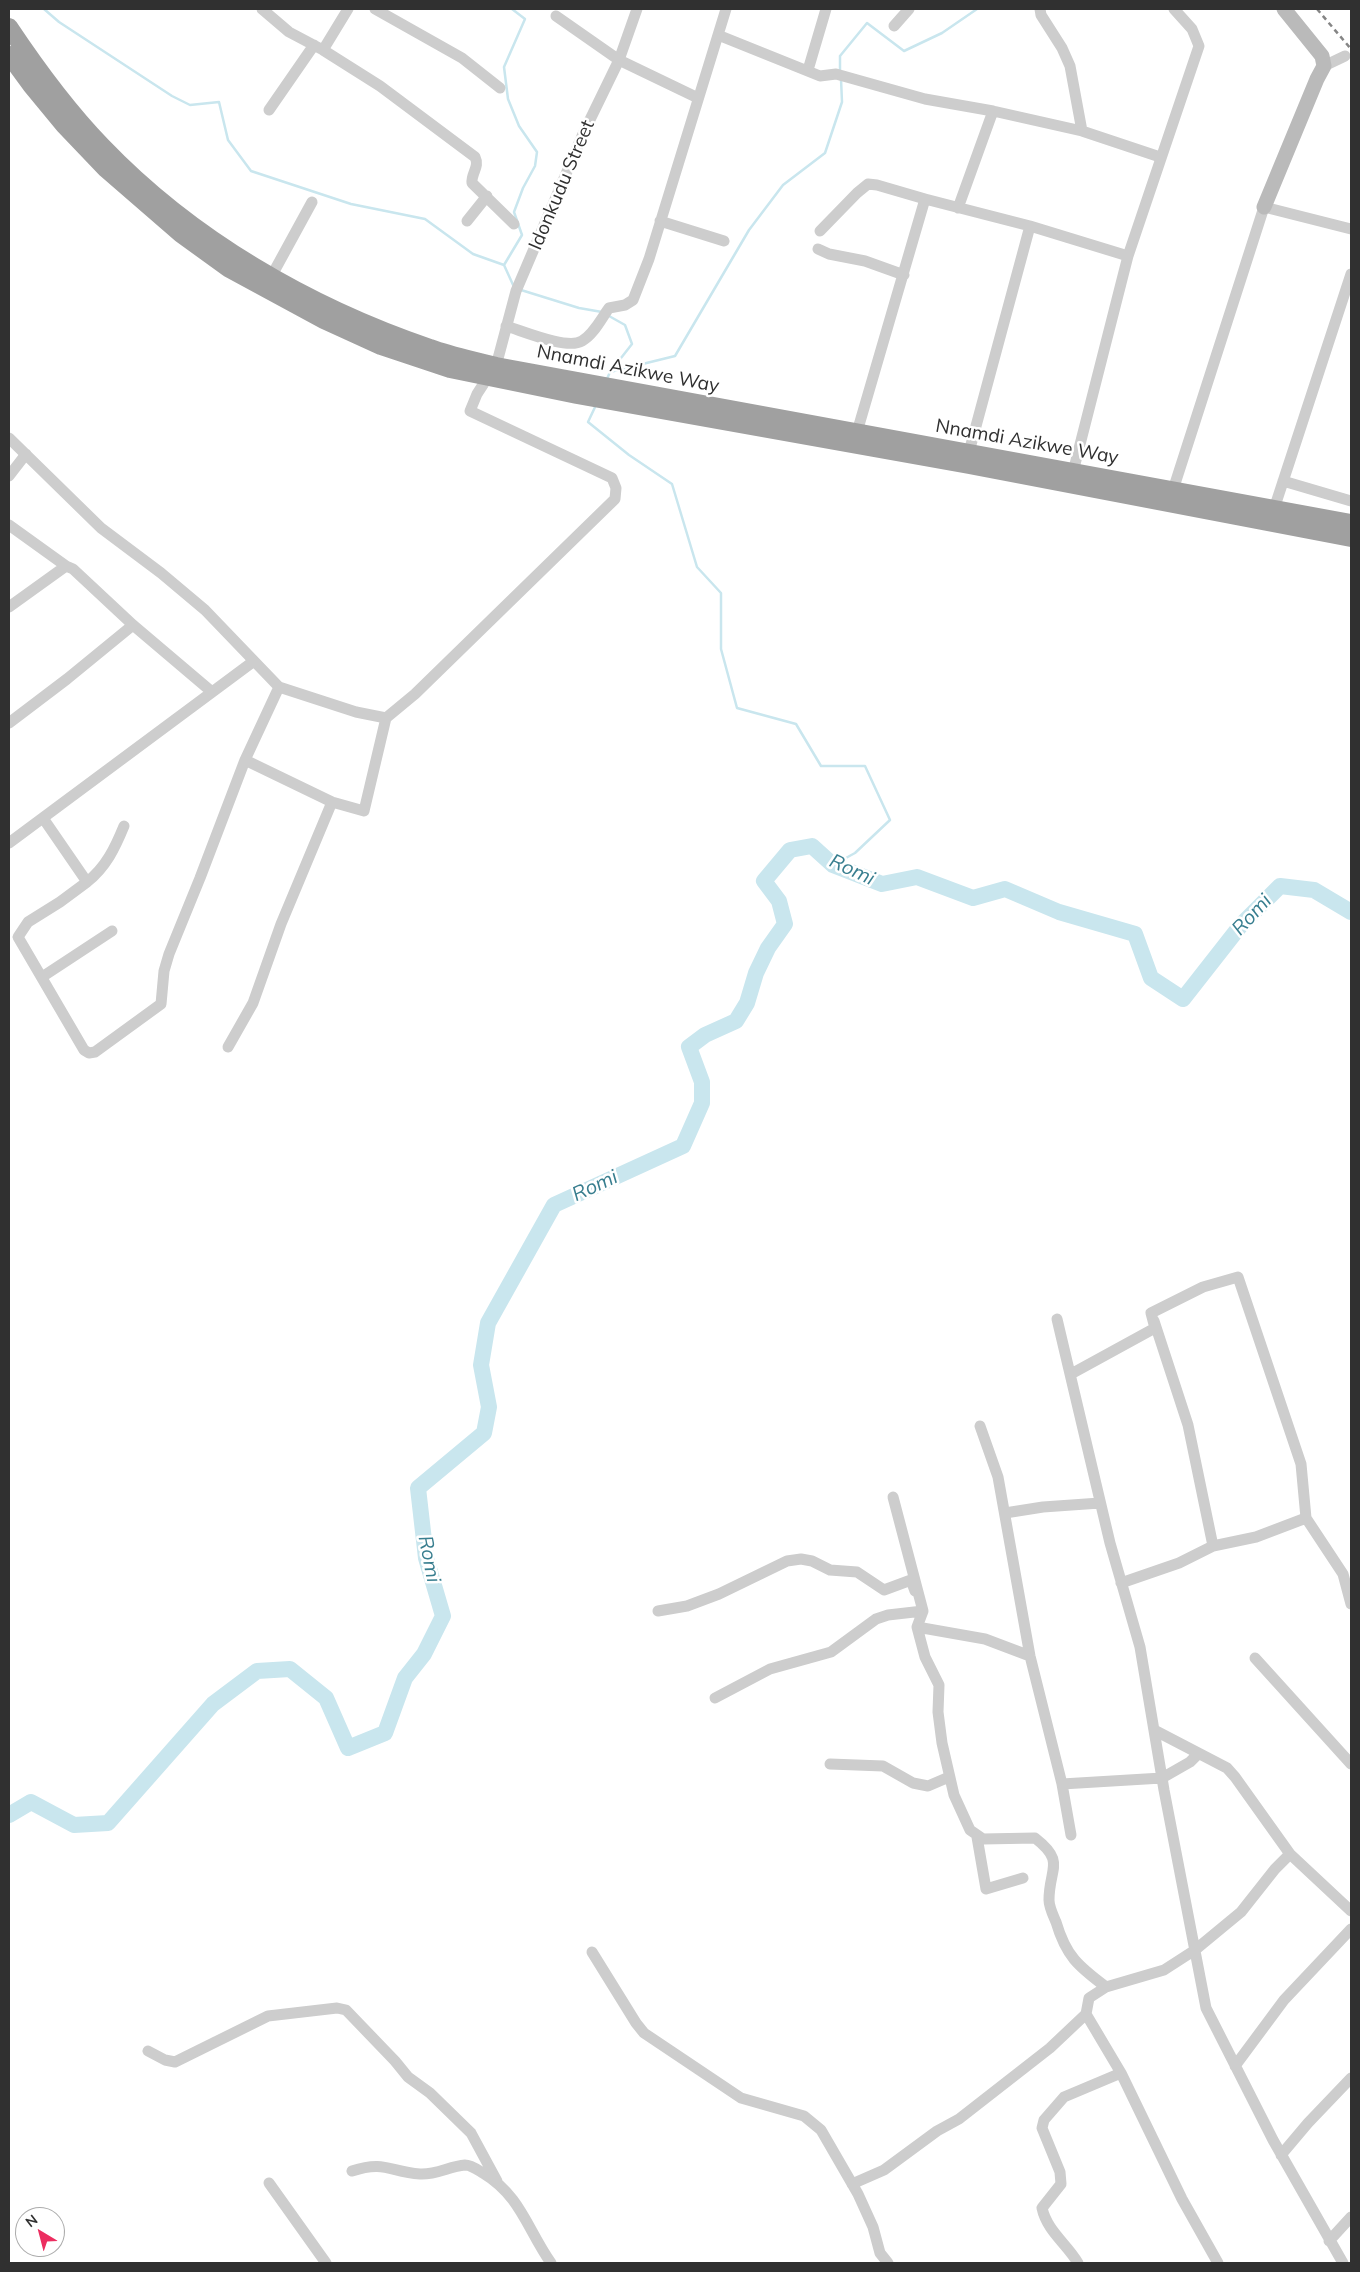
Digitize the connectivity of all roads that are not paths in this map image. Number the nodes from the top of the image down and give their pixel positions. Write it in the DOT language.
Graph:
graph roads {
  1 [pos="262,9"];
  2 [pos="348,9"];
  3 [pos="375,9"];
  4 [pos="638,9"];
  5 [pos="726,9"];
  6 [pos="826,9"];
  7 [pos="909,9"];
  8 [pos="1040,9"];
  9 [pos="1174,9"];
  10 [pos="1284,9"];
  11 [pos="556,16"];
  12 [pos="894,26"];
  13 [pos="9,28"];
  14 [pos="718,35"];
  15 [pos="318,48"];
  16 [pos="9,55"];
  17 [pos="1345,56"];
  18 [pos="619,60"];
  19 [pos="1324,66"];
  20 [pos="808,70"];
  21 [pos="500,88"];
  22 [pos="698,98"];
  23 [pos="269,110"];
  24 [pos="993,111"];
  25 [pos="1082,131"];
  26 [pos="1160,157"];
  27 [pos="487,196"];
  28 [pos="925,199"];
  29 [pos="312,202"];
  30 [pos="1264,207"];
  31 [pos="958,208"];
  32 [pos="660,220"];
  33 [pos="467,221"];
  34 [pos="514,224"];
  35 [pos="1030,226"];
  36 [pos="1351,229"];
  37 [pos="820,231"];
  38 [pos="724,241"];
  39 [pos="818,249"];
  40 [pos="1128,256"];
  41 [pos="1351,274"];
  42 [pos="904,275"];
  43 [pos="271,277"];
  44 [pos="506,326"];
  45 [pos="492,371"];
  46 [pos="857,432"];
  47 [pos="9,438"];
  48 [pos="969,452"];
  49 [pos="26,454"];
  50 [pos="1073,472"];
  51 [pos="9,476"];
  52 [pos="1283,481"];
  53 [pos="1173,490"];
  54 [pos="1351,501"];
  55 [pos="1274,509"];
  56 [pos="1249,511"];
  57 [pos="1351,523"];
  58 [pos="9,525"];
  59 [pos="1351,538"];
  60 [pos="66,566"];
  61 [pos="9,606"];
  62 [pos="133,624"];
  63 [pos="254,660"];
  64 [pos="279,687"];
  65 [pos="212,692"];
  66 [pos="386,718"];
  67 [pos="9,722"];
  68 [pos="245,760"];
  69 [pos="332,802"];
  70 [pos="43,818"];
  71 [pos="124,826"];
  72 [pos="9,843"];
  73 [pos="87,882"];
  74 [pos="112,931"];
  75 [pos="42,977"];
  76 [pos="228,1047"];
  77 [pos="1151,1313"];
  78 [pos="1058,1319"];
  79 [pos="1070,1374"];
  80 [pos="980,1426"];
  81 [pos="893,1497"];
  82 [pos="1100,1503"];
  83 [pos="1005,1513"];
  84 [pos="1306,1518"];
  85 [pos="1213,1546"];
  86 [pos="1122,1583"];
  87 [pos="1351,1604"];
  88 [pos="658,1611"];
  89 [pos="923,1611"];
  90 [pos="917,1627"];
  91 [pos="1030,1656"];
  92 [pos="1256,1658"];
  93 [pos="715,1698"];
  94 [pos="1154,1730"];
  95 [pos="1198,1754"];
  96 [pos="830,1764"];
  97 [pos="1351,1764"];
  98 [pos="949,1777"];
  99 [pos="1162,1778"];
  100 [pos="1062,1784"];
  101 [pos="1071,1836"];
  102 [pos="977,1837"];
  103 [pos="1290,1854"];
  104 [pos="1023,1878"];
  105 [pos="1351,1911"];
  106 [pos="1351,1929"];
  107 [pos="1195,1950"];
  108 [pos="592,1952"];
  109 [pos="1092,1976"];
  110 [pos="1106,1987"];
  111 [pos="1090,1998"];
  112 [pos="1086,2014"];
  113 [pos="148,2051"];
  114 [pos="1235,2066"];
  115 [pos="1121,2073"];
  116 [pos="1351,2078"];
  117 [pos="1281,2155"];
  118 [pos="352,2171"];
  119 [pos="497,2181"];
  120 [pos="270,2183"];
  121 [pos="852,2184"];
  122 [pos="1351,2216"];
  123 [pos="1329,2241"];
  124 [pos="326,2263"];
  125 [pos="551,2263"];
  126 [pos="888,2263"];
  127 [pos="1078,2263"];
  128 [pos="1218,2263"];
  129 [pos="1343,2263"];
  1 -- 15 [label="street"];
  2 -- 15 [label="street"];
  3 -- 21 [label="street"];
  4 -- 18 [label="street, Idonkudu Street"];
  5 -- 14 [label="street"];
  6 -- 20 [label="street"];
  7 -- 12 [label="street"];
  8 -- 25 [label="street"];
  9 -- 26 [label="street"];
  10 -- 19 [label="main road"];
  11 -- 18 [label="street"];
  13 -- 43 [label="highway, Nnamdi Azikwe Way"];
  14 -- 20 [label="street"];
  14 -- 22 [label="street"];
  15 -- 23 [label="street"];
  15 -- 27 [label="street"];
  16 -- 45 [label="highway, Nnamdi Azikwe Way"];
  17 -- 19 [label="street"];
  18 -- 22 [label="street"];
  18 -- 44 [label="street, Idonkudu Street"];
  19 -- 30 [label="main road"];
  20 -- 24 [label="street"];
  22 -- 32 [label="street"];
  24 -- 25 [label="street"];
  24 -- 31 [label="street"];
  25 -- 26 [label="street"];
  26 -- 40 [label="street"];
  27 -- 33 [label="street"];
  27 -- 34 [label="street"];
  28 -- 31 [label="street"];
  28 -- 37 [label="street"];
  28 -- 42 [label="street"];
  29 -- 43 [label="street"];
  30 -- 36 [label="street"];
  30 -- 53 [label="street"];
  31 -- 35 [label="street"];
  32 -- 38 [label="street"];
  32 -- 44 [label="street"];
  35 -- 40 [label="street"];
  35 -- 48 [label="street"];
  39 -- 42 [label="street"];
  40 -- 50 [label="street"];
  41 -- 52 [label="street"];
  42 -- 46 [label="street"];
  43 -- 45 [label="highway, Nnamdi Azikwe Way"];
  44 -- 45 [label="street, Idonkudu Street"];
  45 -- 46 [label="highway, Nnamdi Azikwe Way"];
  45 -- 56 [label="highway, Nnamdi Azikwe Way"];
  45 -- 66 [label="street, Idonkudu Street"];
  46 -- 48 [label="highway, Nnamdi Azikwe Way"];
  47 -- 49 [label="street"];
  48 -- 50 [label="highway, Nnamdi Azikwe Way"];
  49 -- 51 [label="street"];
  49 -- 63 [label="street"];
  50 -- 53 [label="highway, Nnamdi Azikwe Way"];
  52 -- 54 [label="street"];
  52 -- 55 [label="street"];
  53 -- 56 [label="highway, Nnamdi Azikwe Way"];
  55 -- 56 [label="highway, Nnamdi Azikwe Way"];
  55 -- 57 [label="highway, Nnamdi Azikwe Way"];
  56 -- 59 [label="highway, Nnamdi Azikwe Way"];
  58 -- 60 [label="street"];
  60 -- 61 [label="street"];
  60 -- 62 [label="street"];
  62 -- 65 [label="street"];
  62 -- 67 [label="street"];
  63 -- 64 [label="street"];
  63 -- 65 [label="street"];
  64 -- 66 [label="street"];
  64 -- 68 [label="street"];
  65 -- 70 [label="street"];
  66 -- 69 [label="street"];
  68 -- 69 [label="street"];
  68 -- 75 [label="street"];
  69 -- 76 [label="street"];
  70 -- 72 [label="street"];
  70 -- 73 [label="street"];
  71 -- 73 [label="street"];
  73 -- 75 [label="street"];
  74 -- 75 [label="street"];
  77 -- 79 [label="street"];
  77 -- 84 [label="street"];
  77 -- 85 [label="street"];
  78 -- 79 [label="street"];
  79 -- 82 [label="street"];
  80 -- 83 [label="street"];
  81 -- 89 [label="street"];
  82 -- 83 [label="street"];
  82 -- 86 [label="street"];
  83 -- 91 [label="street"];
  84 -- 85 [label="street"];
  84 -- 87 [label="street"];
  85 -- 86 [label="street"];
  86 -- 94 [label="street"];
  88 -- 89 [label="street"];
  89 -- 90 [label="street"];
  89 -- 93 [label="street"];
  90 -- 91 [label="street"];
  90 -- 98 [label="street"];
  91 -- 100 [label="street"];
  92 -- 97 [label="street"];
  94 -- 95 [label="street"];
  94 -- 99 [label="street"];
  95 -- 99 [label="street"];
  95 -- 103 [label="street"];
  96 -- 98 [label="street"];
  98 -- 102 [label="street"];
  99 -- 100 [label="street"];
  99 -- 107 [label="street"];
  100 -- 101 [label="street"];
  102 -- 104 [label="street"];
  102 -- 109 [label="street"];
  103 -- 105 [label="street"];
  103 -- 107 [label="street"];
  106 -- 114 [label="street"];
  107 -- 110 [label="street"];
  107 -- 114 [label="street"];
  108 -- 121 [label="street"];
  109 -- 110 [label="street"];
  109 -- 111 [label="street"];
  110 -- 111 [label="street"];
  111 -- 112 [label="street"];
  112 -- 115 [label="street"];
  112 -- 121 [label="street"];
  113 -- 119 [label="street"];
  114 -- 117 [label="street"];
  115 -- 127 [label="street"];
  115 -- 128 [label="street"];
  116 -- 117 [label="street"];
  117 -- 123 [label="street"];
  118 -- 119 [label="street"];
  119 -- 125 [label="street"];
  120 -- 124 [label="street"];
  121 -- 126 [label="street"];
  122 -- 123 [label="street"];
  123 -- 129 [label="street"];
}
